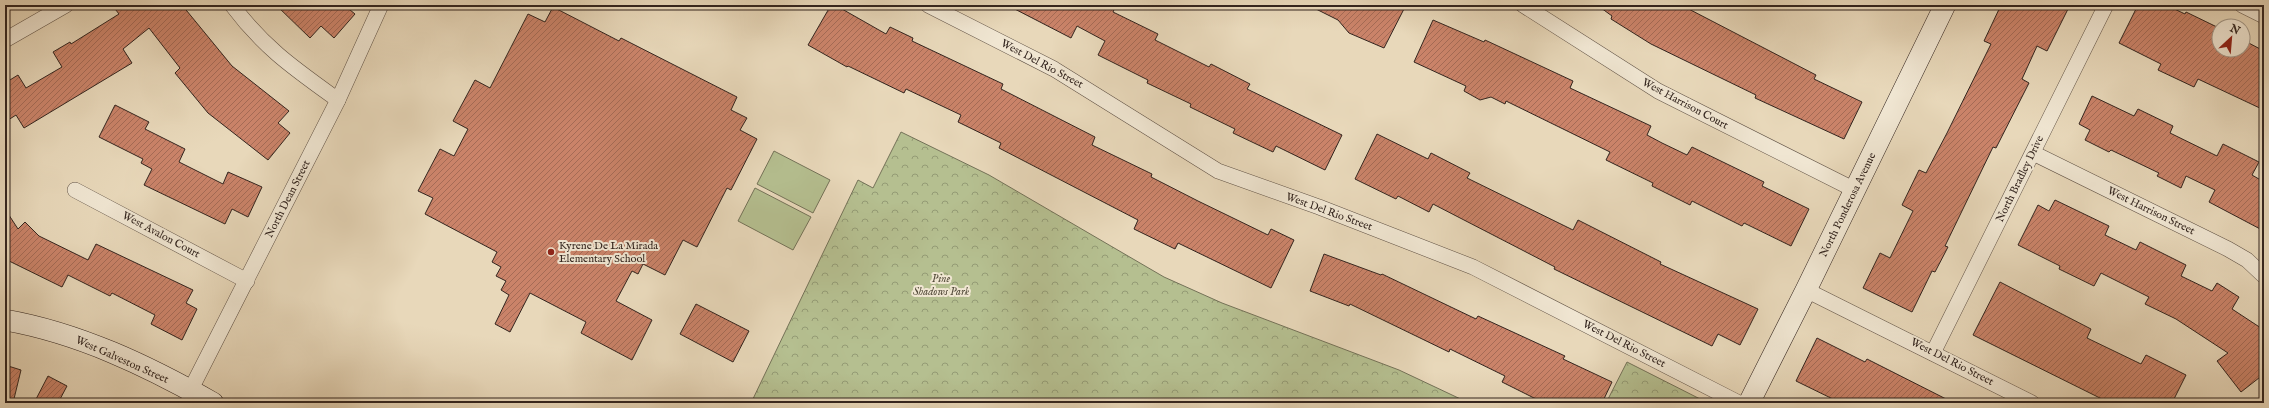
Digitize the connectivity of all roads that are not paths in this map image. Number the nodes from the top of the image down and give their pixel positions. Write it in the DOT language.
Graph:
graph roads {
  1 [pos="66,5"];
  2 [pos="232,5"];
  3 [pos="381,5"];
  4 [pos="928,5"];
  5 [pos="1523,5"];
  6 [pos="1946,5"];
  7 [pos="2106,5"];
  8 [pos="2242,5"];
  9 [pos="2264,16"];
  10 [pos="5,40"];
  11 [pos="338,100"];
  12 [pos="2033,153"];
  13 [pos="75,190"];
  14 [pos="1855,190"];
  15 [pos="2264,276"];
  16 [pos="247,281"];
  17 [pos="1806,290"];
  18 [pos="5,320"];
  19 [pos="1933,353"];
  20 [pos="190,391"];
  21 [pos="213,403"];
  22 [pos="1739,403"];
  23 [pos="1749,403"];
  24 [pos="2032,403"];
  1 -- 10 [label="street"];
  2 -- 11 [label="street"];
  3 -- 11 [label="street, North Dean Street"];
  4 -- 22 [label="street, West Del Rio Street"];
  5 -- 14 [label="street, West Harrison Court"];
  6 -- 14 [label="street, North Ponderosa Avenue"];
  7 -- 12 [label="street, North Bradley Drive"];
  8 -- 9 [label="street"];
  11 -- 16 [label="street, North Dean Street"];
  12 -- 15 [label="street, West Harrison Street"];
  12 -- 19 [label="street, North Bradley Drive"];
  13 -- 16 [label="street, West Avalon Court"];
  14 -- 17 [label="street, North Ponderosa Avenue"];
  16 -- 20 [label="street, North Dean Street"];
  17 -- 19 [label="street, West Del Rio Street"];
  17 -- 23 [label="street, North Ponderosa Avenue"];
  18 -- 20 [label="street, West Galveston Street"];
  19 -- 24 [label="street, West Del Rio Street"];
  20 -- 21 [label="street, West Galveston Street"];
}
